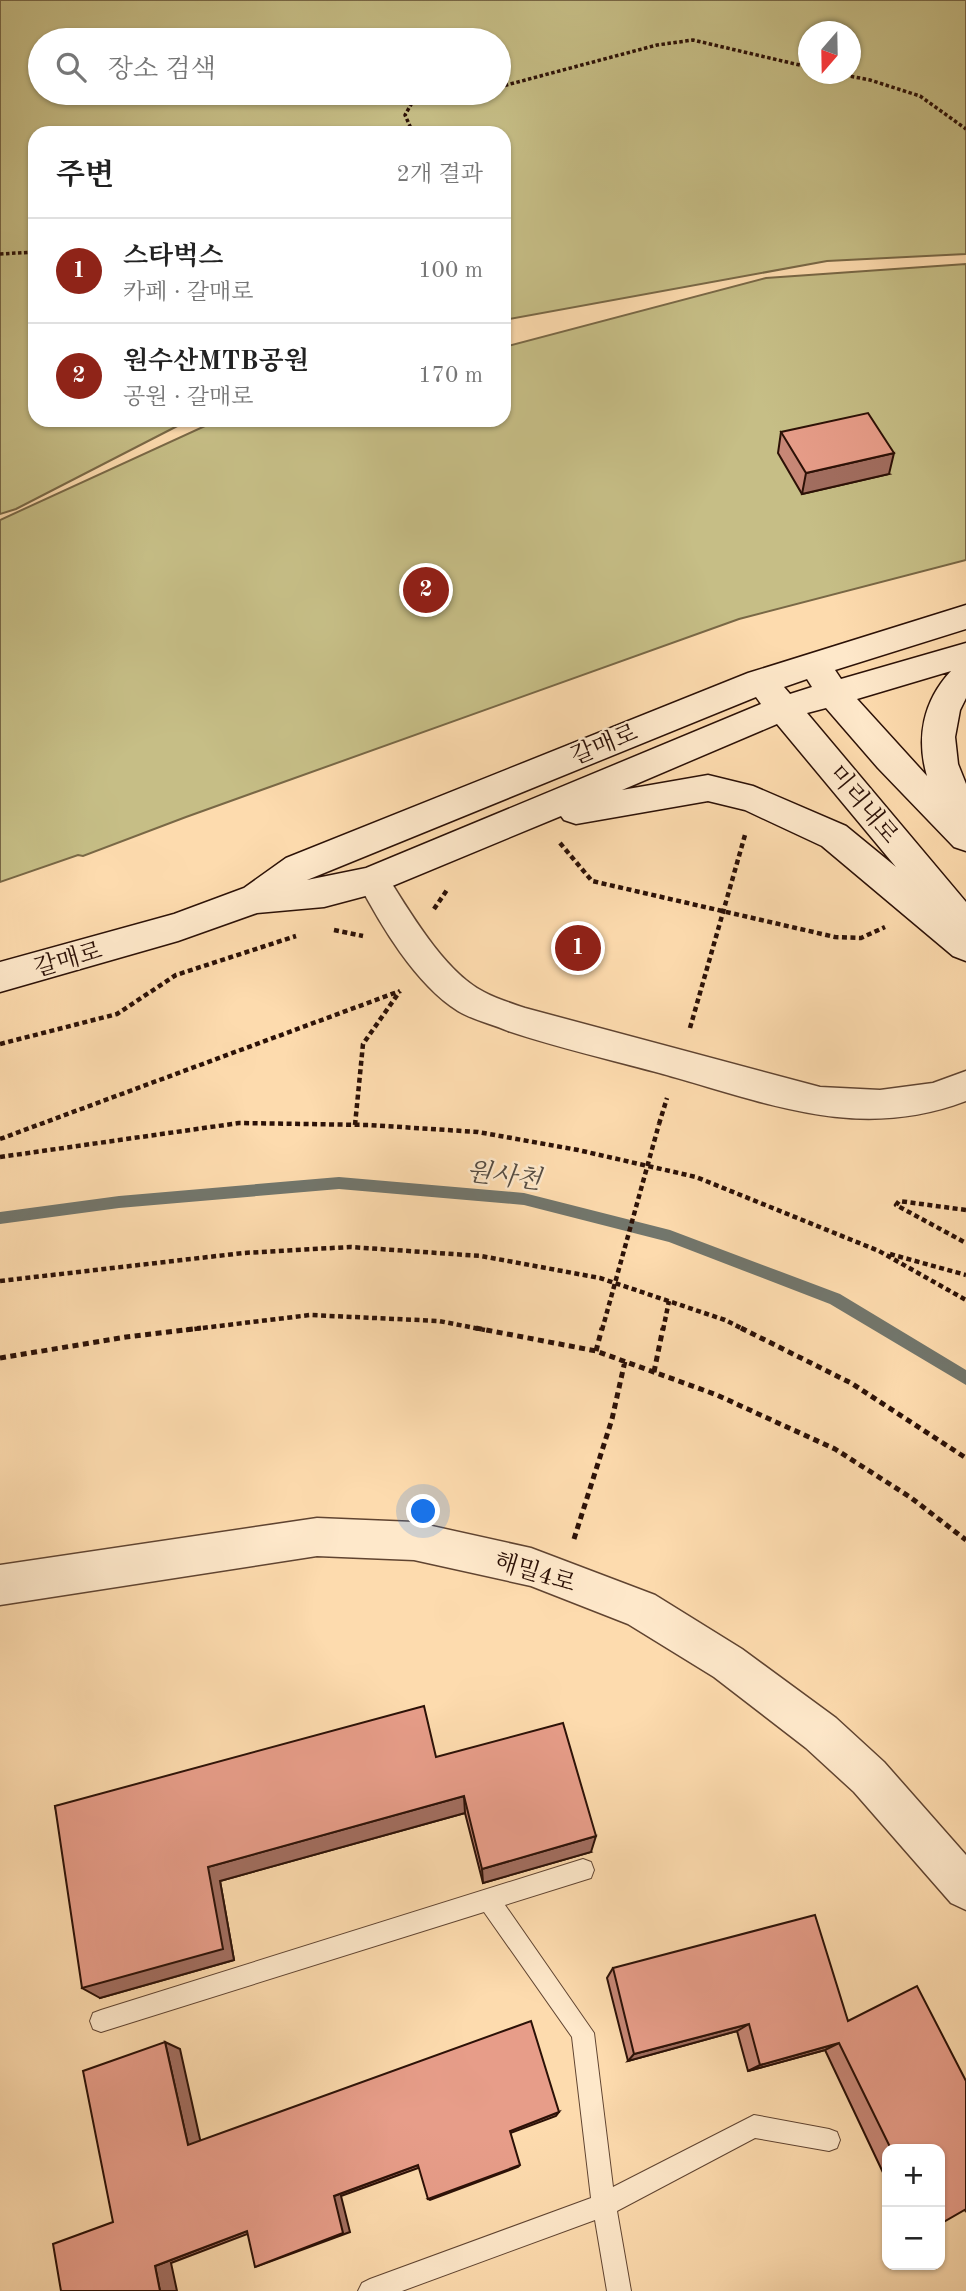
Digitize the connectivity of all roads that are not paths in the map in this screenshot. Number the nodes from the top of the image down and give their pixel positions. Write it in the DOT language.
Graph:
graph roads {
  1 [pos="966,617"];
  2 [pos="966,655"];
  3 [pos="813,663"];
  4 [pos="966,676"];
  5 [pos="761,682"];
  6 [pos="833,693"];
  7 [pos="783,708"];
  8 [pos="966,811"];
  9 [pos="499,827"];
  10 [pos="966,837"];
  11 [pos="373,880"];
  12 [pos="255,899"];
  13 [pos="966,928"];
  14 [pos="966,946"];
  15 [pos="0,977"];
  16 [pos="966,1086"];
  17 [pos="0,1585"];
  18 [pos="583,1870"];
  19 [pos="966,1888"];
  20 [pos="487,1898"];
  21 [pos="101,2021"];
  22 [pos="829,2140"];
  23 [pos="604,2205"];
  24 [pos="370,2291"];
  25 [pos="619,2291"];
  1 -- 3 [label="street, 갈매로"];
  2 -- 6 [label="street, 갈매로"];
  3 -- 5 [label="street, 갈매로"];
  3 -- 6 [label="street, 미리내로"];
  4 -- 8 [label="street"];
  5 -- 7 [label="street, 미리내로"];
  5 -- 12 [label="street, 갈매로"];
  6 -- 7 [label="street, 갈매로"];
  6 -- 10 [label="street, 미리내로"];
  7 -- 9 [label="street, 갈매로"];
  7 -- 13 [label="street, 미리내로"];
  9 -- 11 [label="street, 갈매로"];
  9 -- 14 [label="street"];
  11 -- 12 [label="street, 갈매로"];
  11 -- 16 [label="street"];
  12 -- 15 [label="street, 갈매로"];
  17 -- 19 [label="street, 해밀4로"];
  18 -- 20 [label="lane"];
  20 -- 21 [label="lane"];
  20 -- 23 [label="lane"];
  22 -- 23 [label="lane"];
  23 -- 24 [label="lane"];
  23 -- 25 [label="lane"];
}
